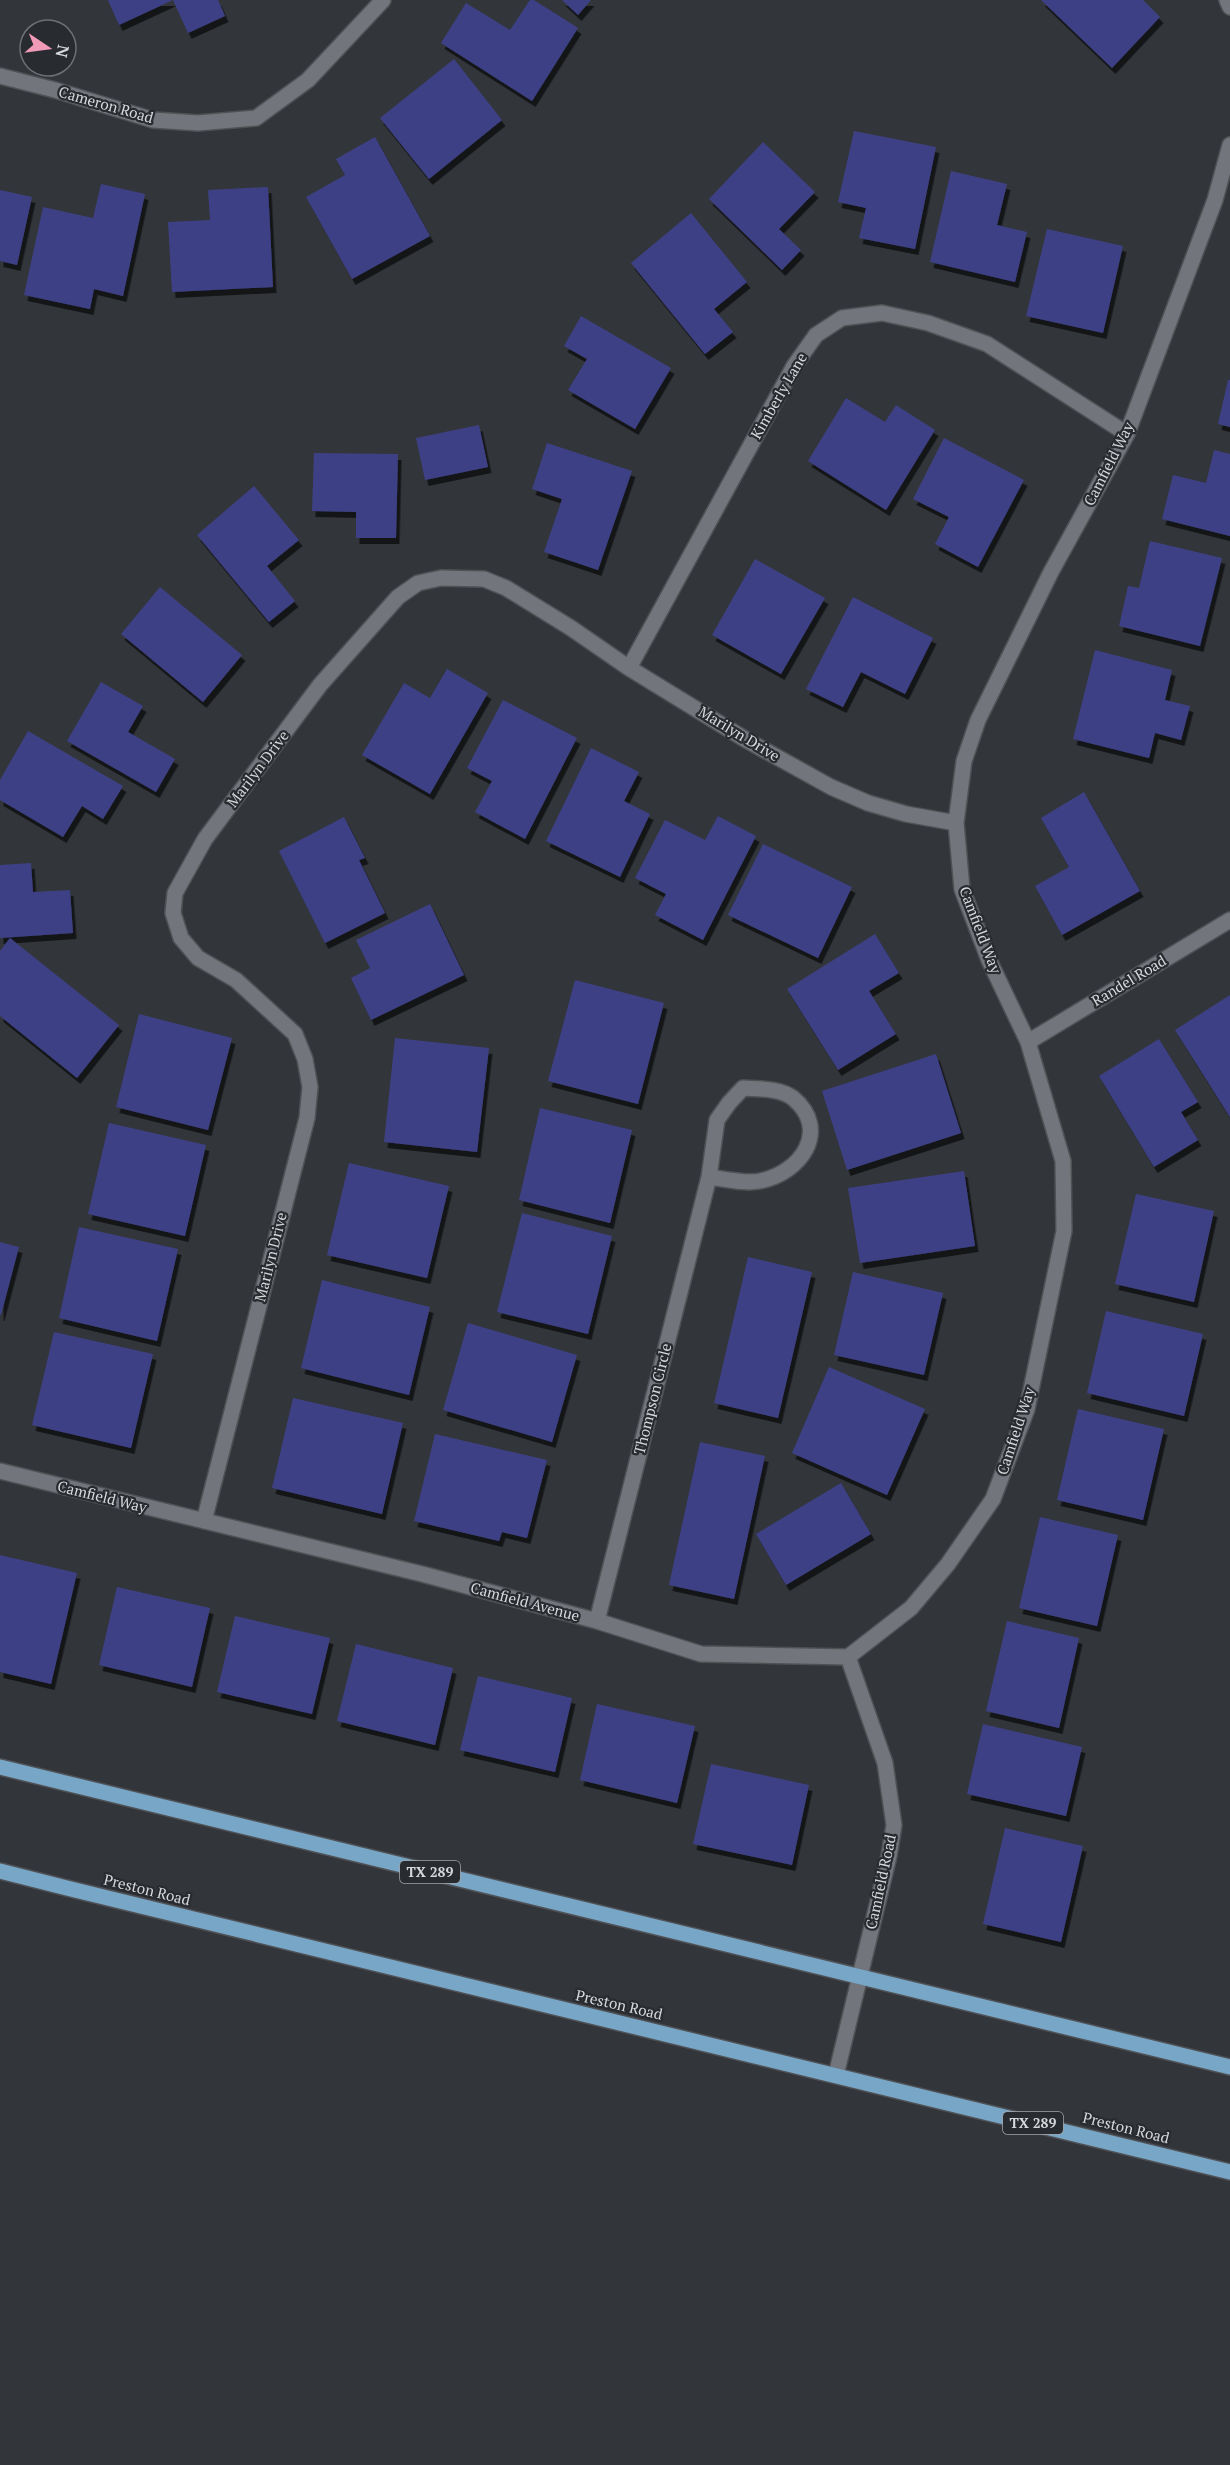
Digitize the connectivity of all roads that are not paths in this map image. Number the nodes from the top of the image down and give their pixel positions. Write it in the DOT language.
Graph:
graph roads {
  1 [pos="383,0"];
  2 [pos="1227,0"];
  3 [pos="1230,7"];
  4 [pos="0,76"];
  5 [pos="1230,145"];
  6 [pos="1127,434"];
  7 [pos="629,668"];
  8 [pos="956,823"];
  9 [pos="1230,920"];
  10 [pos="1028,1042"];
  11 [pos="710,1177"];
  12 [pos="0,1471"];
  13 [pos="204,1521"];
  14 [pos="597,1621"];
  15 [pos="848,1657"];
  16 [pos="0,1767"];
  17 [pos="0,1871"];
  18 [pos="859,1977"];
  19 [pos="1230,2067"];
  20 [pos="836,2074"];
  21 [pos="1230,2172"];
  1 -- 4 [label="street, Cameron Road"];
  2 -- 3 [label="street"];
  5 -- 6 [label="street, Camfield Way"];
  6 -- 7 [label="street, Kimberly Lane"];
  6 -- 8 [label="street, Camfield Way"];
  7 -- 8 [label="street, Marilyn Drive"];
  7 -- 13 [label="street, Marilyn Drive"];
  8 -- 10 [label="street, Camfield Way"];
  9 -- 10 [label="street, Randel Road"];
  10 -- 15 [label="street, Camfield Way"];
  11 -- 11 [label="street, Thompson Circle"];
  11 -- 14 [label="street, Thompson Circle"];
  12 -- 13 [label="street, Camfield Way"];
  13 -- 14 [label="street, Camfield Avenue"];
  14 -- 15 [label="street, Camfield Avenue"];
  15 -- 18 [label="street, Camfield Road"];
  16 -- 18 [label="main road, TX 289"];
  17 -- 20 [label="main road, Preston Road / TX 289"];
  18 -- 19 [label="main road, TX 289"];
  18 -- 20 [label="street, Camfield Road"];
  20 -- 21 [label="main road, Preston Road / TX 289"];
}
